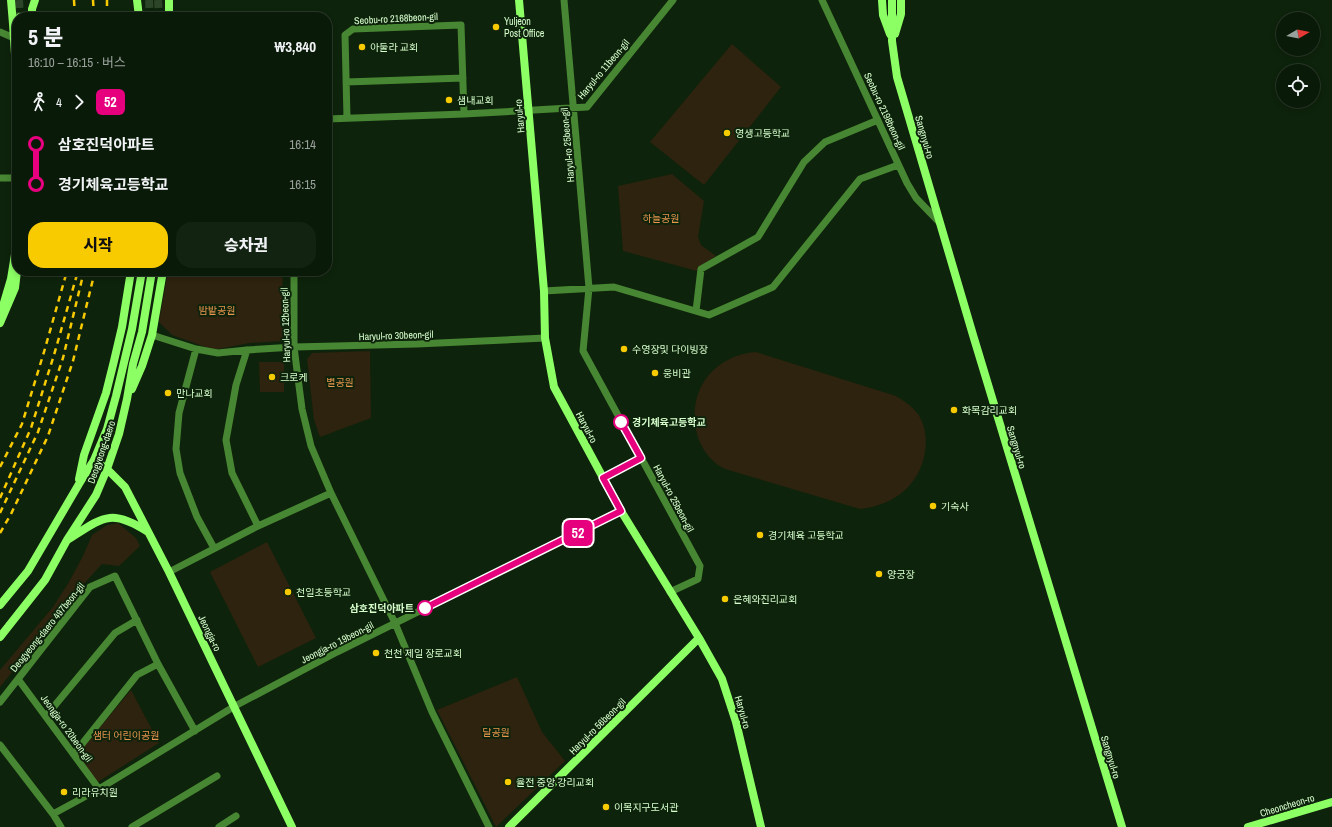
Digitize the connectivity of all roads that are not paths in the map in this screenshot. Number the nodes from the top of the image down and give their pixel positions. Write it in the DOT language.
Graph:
graph roads {
  1 [pos="11,0"];
  2 [pos="35,0"];
  3 [pos="137,0"];
  4 [pos="169,0"];
  5 [pos="519,0"];
  6 [pos="564,0"];
  7 [pos="672,0"];
  8 [pos="822,0"];
  9 [pos="882,0"];
  10 [pos="892,0"];
  11 [pos="901,0"];
  12 [pos="13,12"];
  13 [pos="32,12"];
  14 [pos="138,12"];
  15 [pos="169,12"];
  16 [pos="0,32"];
  17 [pos="12,37"];
  18 [pos="892,41"];
  19 [pos="462,78"];
  20 [pos="346,82"];
  21 [pos="574,108"];
  22 [pos="528,111"];
  23 [pos="464,114"];
  24 [pos="347,118"];
  25 [pos="332,119"];
  26 [pos="878,120"];
  27 [pos="898,165"];
  28 [pos="0,178"];
  29 [pos="12,178"];
  30 [pos="940,224"];
  31 [pos="12,273"];
  32 [pos="18,276"];
  33 [pos="130,276"];
  34 [pos="141,276"];
  35 [pos="151,276"];
  36 [pos="162,276"];
  37 [pos="294,276"];
  38 [pos="589,288"];
  39 [pos="544,291"];
  40 [pos="696,311"];
  41 [pos="0,316"];
  42 [pos="0,323"];
  43 [pos="152,335"];
  44 [pos="545,338"];
  45 [pos="294,347"];
  46 [pos="196,349"];
  47 [pos="247,350"];
  48 [pos="127,399"];
  49 [pos="641,458"];
  50 [pos="94,460"];
  51 [pos="107,469"];
  52 [pos="603,478"];
  53 [pos="79,484"];
  54 [pos="331,493"];
  55 [pos="621,511"];
  56 [pos="258,526"];
  57 [pos="149,532"];
  58 [pos="67,540"];
  59 [pos="214,548"];
  60 [pos="169,572"];
  61 [pos="670,592"];
  62 [pos="0,605"];
  63 [pos="137,620"];
  64 [pos="395,623"];
  65 [pos="0,637"];
  66 [pos="699,638"];
  67 [pos="158,664"];
  68 [pos="18,679"];
  69 [pos="0,702"];
  70 [pos="235,706"];
  71 [pos="46,716"];
  72 [pos="195,731"];
  73 [pos="0,744"];
  74 [pos="74,754"];
  75 [pos="217,776"];
  76 [pos="99,789"];
  77 [pos="1332,802"];
  78 [pos="53,814"];
  79 [pos="236,816"];
  80 [pos="61,827"];
  81 [pos="132,827"];
  82 [pos="219,827"];
  83 [pos="292,827"];
  84 [pos="489,827"];
  85 [pos="509,827"];
  86 [pos="761,827"];
  87 [pos="1122,827"];
  88 [pos="1248,827"];
  1 -- 12 [label="street"];
  2 -- 13 [label="street"];
  3 -- 14 [label="street"];
  4 -- 15 [label="street"];
  5 -- 22 [label="street, Haryul-ro"];
  6 -- 21 [label="street, Haryul-ro 25beon-gil"];
  7 -- 21 [label="street, Haryul-ro 11beon-gil"];
  8 -- 26 [label="street, Seobu-ro 2198beon-gil"];
  9 -- 18 [label="street"];
  10 -- 18 [label="street, Sangnyul-ro"];
  11 -- 18 [label="street"];
  16 -- 17 [label="street"];
  18 -- 30 [label="street, Sangnyul-ro"];
  19 -- 20 [label="street"];
  19 -- 20 [label="street, Seobu-ro 2168beon-gil"];
  19 -- 23 [label="street"];
  20 -- 24 [label="street, Seobu-ro 2168beon-gil"];
  21 -- 22 [label="street, Haryul-ro 11beon-gil"];
  21 -- 38 [label="street, Haryul-ro 25beon-gil"];
  22 -- 23 [label="street"];
  22 -- 39 [label="street, Haryul-ro"];
  23 -- 24 [label="street"];
  24 -- 25 [label="street"];
  26 -- 27 [label="street, Seobu-ro 2198beon-gil"];
  26 -- 40 [label="street"];
  27 -- 30 [label="street, Seobu-ro 2198beon-gil"];
  27 -- 40 [label="street"];
  28 -- 29 [label="street"];
  30 -- 87 [label="street, Sangnyul-ro"];
  31 -- 41 [label="street"];
  32 -- 42 [label="street"];
  33 -- 53 [label="street"];
  34 -- 50 [label="street, Deogyeong-daero"];
  35 -- 48 [label="street, Deogyeong-daero"];
  36 -- 43 [label="street"];
  37 -- 45 [label="street, Haryul-ro 12beon-gil"];
  38 -- 39 [label="street"];
  38 -- 40 [label="street"];
  38 -- 49 [label="street, Haryul-ro 25beon-gil"];
  39 -- 44 [label="street, Haryul-ro"];
  43 -- 46 [label="street, Haryul-ro 30beon-gil"];
  43 -- 48 [label="street"];
  44 -- 45 [label="street, Haryul-ro 30beon-gil"];
  44 -- 52 [label="street, Haryul-ro"];
  45 -- 47 [label="street, Haryul-ro 30beon-gil"];
  45 -- 54 [label="street, Haryul-ro 12beon-gil"];
  46 -- 47 [label="street, Haryul-ro 30beon-gil"];
  46 -- 59 [label="street"];
  47 -- 56 [label="street"];
  48 -- 51 [label="street, Deogyeong-daero"];
  49 -- 52 [label="street"];
  49 -- 61 [label="street, Haryul-ro 25beon-gil"];
  50 -- 51 [label="street, Jeongja-ro"];
  50 -- 53 [label="street, Deogyeong-daero"];
  51 -- 57 [label="street, Jeongja-ro"];
  51 -- 58 [label="street, Deogyeong-daero"];
  52 -- 55 [label="street, Haryul-ro"];
  53 -- 62 [label="street, Deogyeong-daero"];
  54 -- 56 [label="street"];
  54 -- 64 [label="street, Haryul-ro 12beon-gil"];
  55 -- 61 [label="street, Haryul-ro"];
  55 -- 64 [label="street, Jeongja-ro 19beon-gil"];
  56 -- 59 [label="street"];
  57 -- 58 [label="street"];
  57 -- 60 [label="street, Jeongja-ro"];
  58 -- 65 [label="street, Deogyeong-daero"];
  59 -- 60 [label="street"];
  60 -- 70 [label="street, Jeongja-ro"];
  61 -- 66 [label="street, Haryul-ro"];
  63 -- 67 [label="street, Deogyeong-daero 497beon-gil"];
  63 -- 68 [label="street, Deogyeong-daero 497beon-gil"];
  63 -- 71 [label="street"];
  64 -- 70 [label="street, Jeongja-ro 19beon-gil"];
  64 -- 84 [label="street, Haryul-ro 12beon-gil"];
  66 -- 85 [label="street, Haryul-ro 56beon-gil"];
  66 -- 86 [label="street, Haryul-ro"];
  67 -- 72 [label="street, Deogyeong-daero 497beon-gil"];
  67 -- 74 [label="street"];
  68 -- 69 [label="street, Deogyeong-daero 497beon-gil"];
  68 -- 71 [label="street, Jeongja-ro 20beon-gil"];
  70 -- 72 [label="street"];
  70 -- 83 [label="street, Jeongja-ro"];
  71 -- 74 [label="street, Jeongja-ro 20beon-gil"];
  72 -- 76 [label="street"];
  73 -- 78 [label="street"];
  74 -- 76 [label="street, Jeongja-ro 20beon-gil"];
  75 -- 81 [label="street"];
  76 -- 78 [label="street"];
  77 -- 88 [label="street, Cheoncheon-ro"];
  78 -- 80 [label="street"];
  79 -- 82 [label="street"];
}
